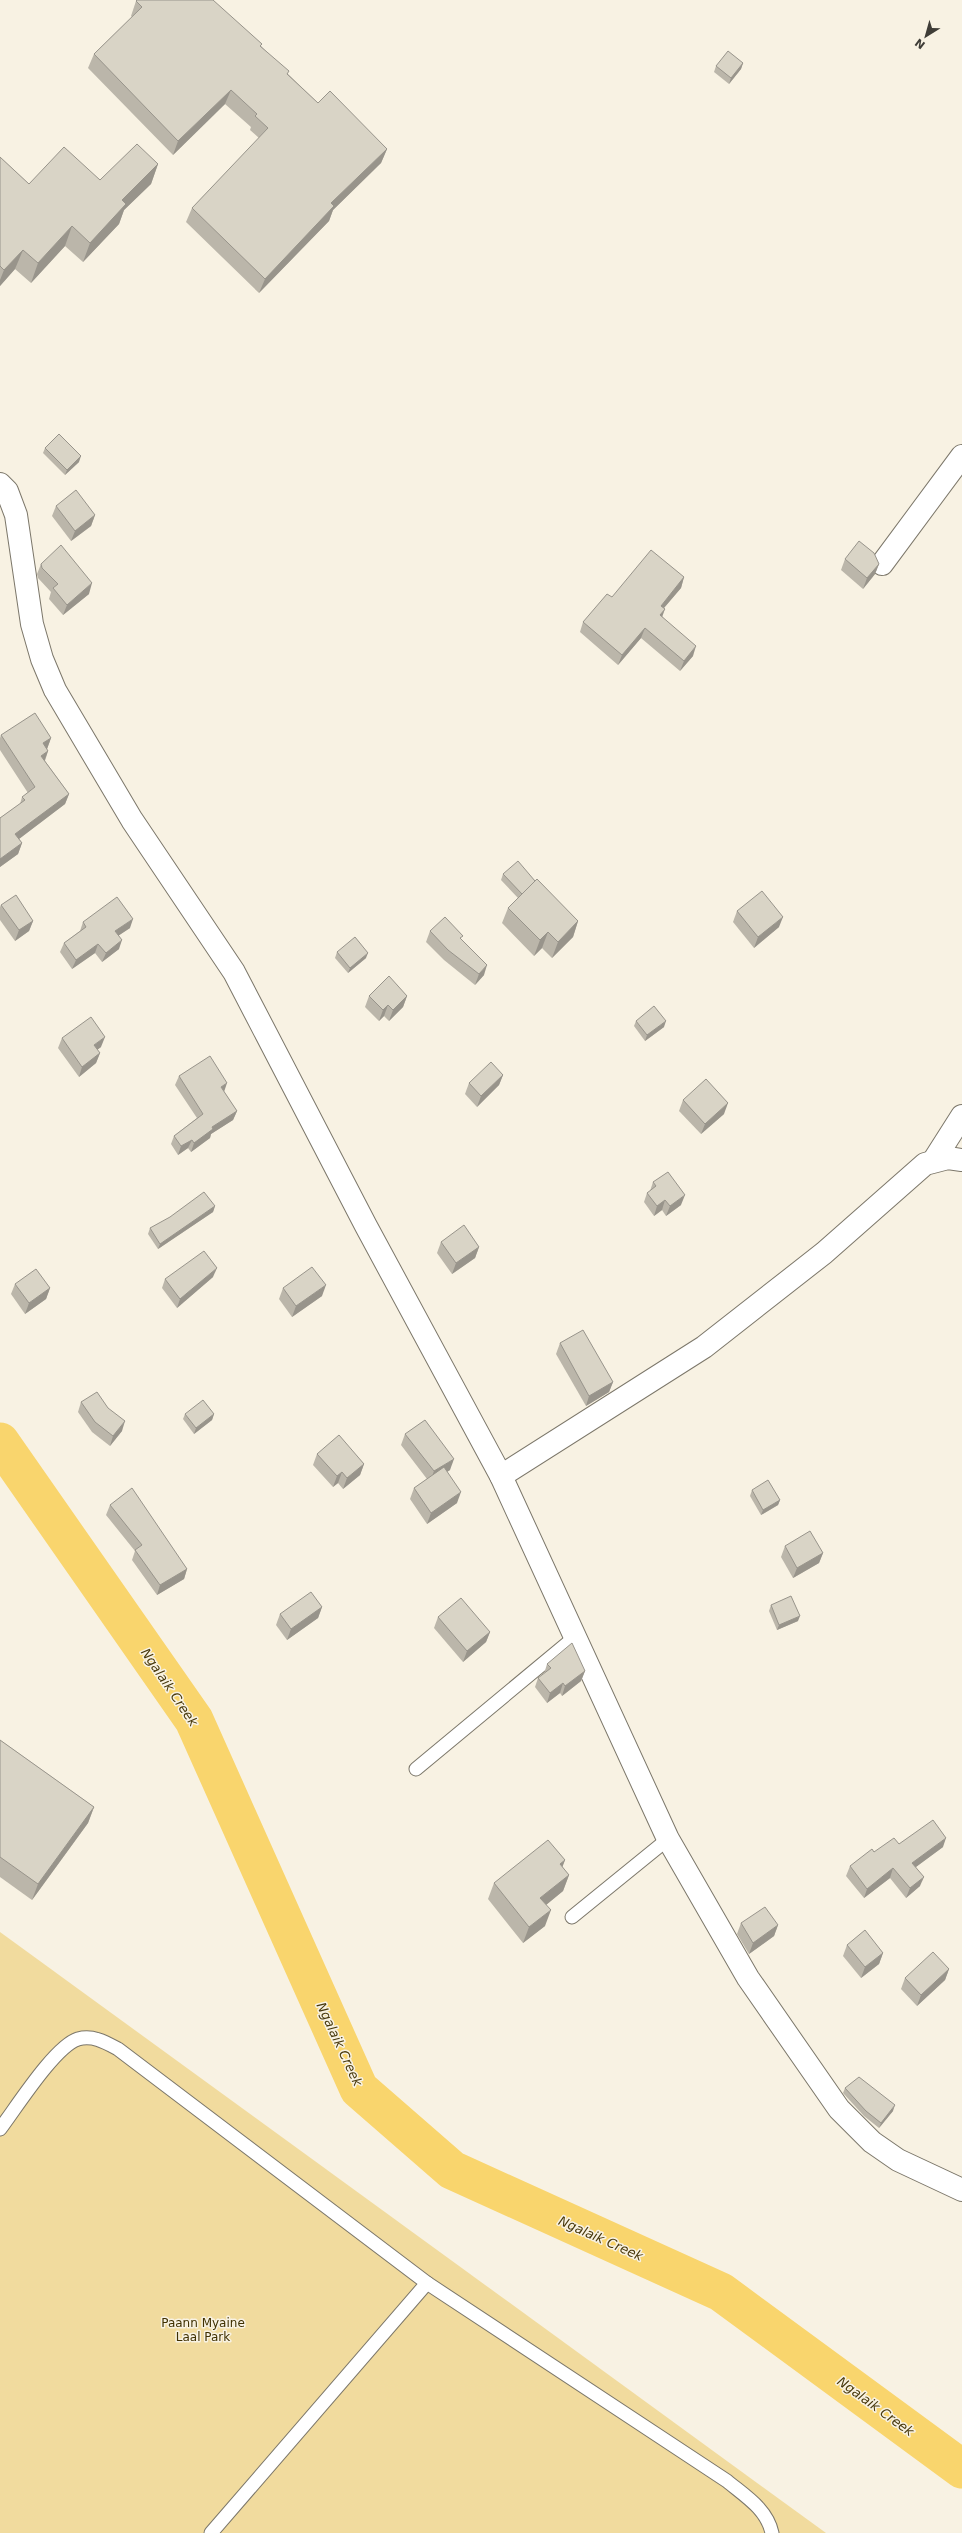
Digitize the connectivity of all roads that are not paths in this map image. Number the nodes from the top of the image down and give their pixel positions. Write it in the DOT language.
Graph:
graph roads {
  1 [pos="962,456"];
  2 [pos="0,484"];
  3 [pos="882,564"];
  4 [pos="962,1116"];
  5 [pos="934,1160"];
  6 [pos="962,1160"];
  7 [pos="501,1476"];
  8 [pos="575,1637"];
  9 [pos="416,1769"];
  10 [pos="668,1839"];
  11 [pos="572,1917"];
  12 [pos="0,2129"];
  13 [pos="962,2190"];
  14 [pos="427,2283"];
  15 [pos="211,2533"];
  16 [pos="772,2533"];
  1 -- 3 [label="street"];
  2 -- 7 [label="street"];
  4 -- 5 [label="street"];
  5 -- 6 [label="street"];
  5 -- 7 [label="street"];
  7 -- 8 [label="street"];
  8 -- 9 [label="lane"];
  8 -- 10 [label="street"];
  10 -- 11 [label="lane"];
  10 -- 13 [label="street"];
  12 -- 14 [label="lane"];
  14 -- 15 [label="lane"];
  14 -- 16 [label="lane"];
}
